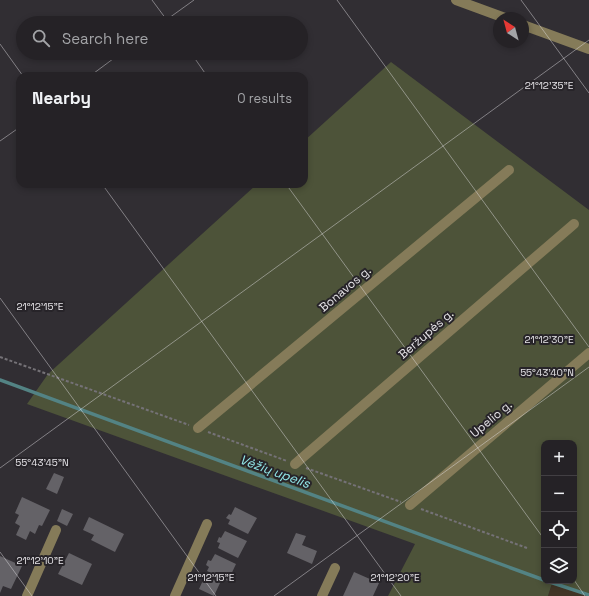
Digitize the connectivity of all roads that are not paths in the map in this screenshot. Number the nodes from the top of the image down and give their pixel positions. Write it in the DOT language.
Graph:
graph roads {
  1 [pos="456,0"];
  2 [pos="493,14"];
  3 [pos="529,26"];
  4 [pos="589,49"];
  5 [pos="509,170"];
  6 [pos="574,224"];
  7 [pos="589,353"];
  8 [pos="198,428"];
  9 [pos="295,464"];
  10 [pos="410,505"];
  11 [pos="208,524"];
  12 [pos="56,530"];
  13 [pos="335,568"];
  14 [pos="27,596"];
  15 [pos="174,596"];
  16 [pos="322,596"];
  1 -- 2 [label="street"];
  3 -- 4 [label="street"];
  5 -- 8 [label="street, Bonavos g."];
  6 -- 9 [label="street, Beržupės g."];
  7 -- 10 [label="street, Upelio g."];
  11 -- 15 [label="street"];
  12 -- 14 [label="street"];
  13 -- 16 [label="street"];
}
